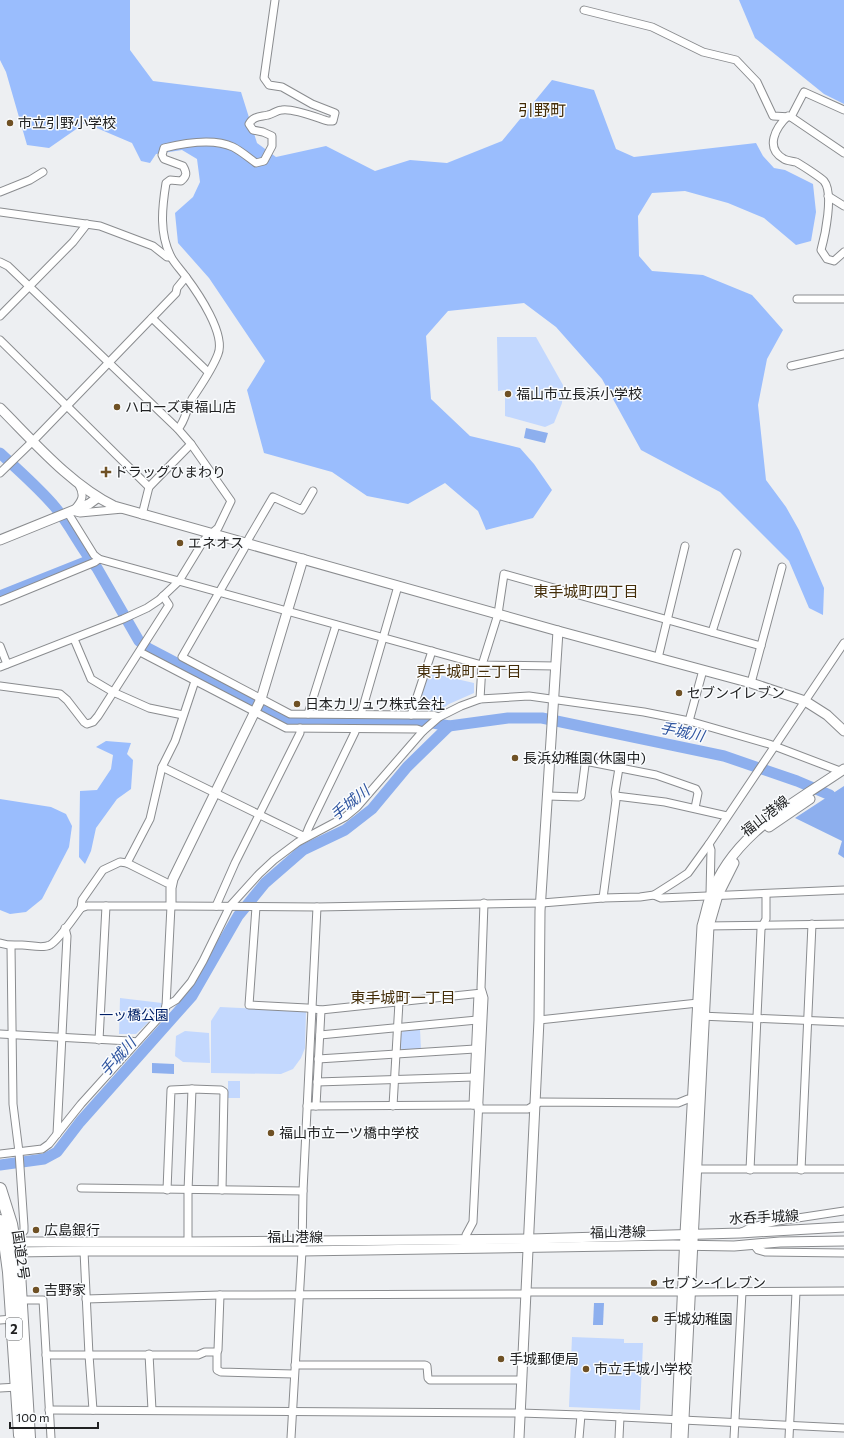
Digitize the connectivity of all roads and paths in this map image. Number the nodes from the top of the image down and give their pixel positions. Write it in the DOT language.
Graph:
graph roads {
  1 [pos="274,0"];
  2 [pos="584,10"];
  3 [pos="844,110"];
  4 [pos="790,117"];
  5 [pos="844,152"];
  6 [pos="43,172"];
  7 [pos="0,192"];
  8 [pos="828,196"];
  9 [pos="844,206"];
  10 [pos="0,212"];
  11 [pos="87,224"];
  12 [pos="844,252"];
  13 [pos="171,257"];
  14 [pos="0,262"];
  15 [pos="186,277"];
  16 [pos="30,287"];
  17 [pos="797,299"];
  18 [pos="844,300"];
  19 [pos="0,316"];
  20 [pos="152,318"];
  21 [pos="0,340"];
  22 [pos="844,354"];
  23 [pos="108,363"];
  24 [pos="791,366"];
  25 [pos="208,372"];
  26 [pos="66,405"];
  27 [pos="0,408"];
  28 [pos="178,429"];
  29 [pos="33,441"];
  30 [pos="191,444"];
  31 [pos="0,473"];
  32 [pos="79,485"];
  33 [pos="149,487"];
  34 [pos="313,491"];
  35 [pos="97,498"];
  36 [pos="123,509"];
  37 [pos="66,514"];
  38 [pos="142,514"];
  39 [pos="211,534"];
  40 [pos="0,540"];
  41 [pos="246,543"];
  42 [pos="685,546"];
  43 [pos="737,553"];
  44 [pos="303,559"];
  45 [pos="95,562"];
  46 [pos="782,567"];
  47 [pos="179,581"];
  48 [pos="398,586"];
  49 [pos="219,593"];
  50 [pos="163,596"];
  51 [pos="0,601"];
  52 [pos="287,611"];
  53 [pos="498,614"];
  54 [pos="667,620"];
  55 [pos="336,625"];
  56 [pos="558,631"];
  57 [pos="712,632"];
  58 [pos="74,638"];
  59 [pos="383,638"];
  60 [pos="844,643"];
  61 [pos="0,646"];
  62 [pos="761,646"];
  63 [pos="142,648"];
  64 [pos="432,651"];
  65 [pos="658,658"];
  66 [pos="482,665"];
  67 [pos="4,666"];
  68 [pos="556,666"];
  69 [pos="703,670"];
  70 [pos="195,681"];
  71 [pos="751,682"];
  72 [pos="0,686"];
  73 [pos="113,692"];
  74 [pos="480,700"];
  75 [pos="554,700"];
  76 [pos="805,701"];
  77 [pos="258,706"];
  78 [pos="308,714"];
  79 [pos="361,714"];
  80 [pos="183,715"];
  81 [pos="411,715"];
  82 [pos="438,717"];
  83 [pos="689,720"];
  84 [pos="300,728"];
  85 [pos="355,729"];
  86 [pos="424,729"];
  87 [pos="844,731"];
  88 [pos="774,748"];
  89 [pos="162,767"];
  90 [pos="618,768"];
  91 [pos="841,772"];
  92 [pos="215,793"];
  93 [pos="548,796"];
  94 [pos="616,796"];
  95 [pos="694,808"];
  96 [pos="259,815"];
  97 [pos="727,816"];
  98 [pos="305,837"];
  99 [pos="709,844"];
  100 [pos="127,863"];
  101 [pos="172,883"];
  102 [pos="844,890"];
  103 [pos="766,894"];
  104 [pos="654,895"];
  105 [pos="714,896"];
  106 [pos="603,898"];
  107 [pos="484,903"];
  108 [pos="542,903"];
  109 [pos="106,906"];
  110 [pos="171,906"];
  111 [pos="216,906"];
  112 [pos="232,906"];
  113 [pos="254,907"];
  114 [pos="317,907"];
  115 [pos="81,908"];
  116 [pos="812,924"];
  117 [pos="844,924"];
  118 [pos="764,925"];
  119 [pos="706,926"];
  120 [pos="65,928"];
  121 [pos="0,945"];
  122 [pos="11,946"];
  123 [pos="480,994"];
  124 [pos="399,1002"];
  125 [pos="698,1003"];
  126 [pos="166,1006"];
  127 [pos="312,1009"];
  128 [pos="321,1010"];
  129 [pos="701,1016"];
  130 [pos="757,1018"];
  131 [pos="477,1020"];
  132 [pos="539,1020"];
  133 [pos="808,1022"];
  134 [pos="844,1022"];
  135 [pos="397,1028"];
  136 [pos="0,1034"];
  137 [pos="13,1034"];
  138 [pos="320,1035"];
  139 [pos="61,1037"];
  140 [pos="99,1040"];
  141 [pos="136,1042"];
  142 [pos="475,1049"];
  143 [pos="396,1054"];
  144 [pos="318,1059"];
  145 [pos="474,1077"];
  146 [pos="394,1080"];
  147 [pos="317,1082"];
  148 [pos="192,1089"];
  149 [pos="693,1099"];
  150 [pos="535,1105"];
  151 [pos="307,1106"];
  152 [pos="316,1106"];
  153 [pos="393,1106"];
  154 [pos="477,1106"];
  155 [pos="57,1135"];
  156 [pos="19,1153"];
  157 [pos="0,1154"];
  158 [pos="692,1169"];
  159 [pos="844,1169"];
  160 [pos="750,1170"];
  161 [pos="801,1170"];
  162 [pos="81,1188"];
  163 [pos="0,1190"];
  164 [pos="167,1190"];
  165 [pos="222,1190"];
  166 [pos="188,1191"];
  167 [pos="303,1191"];
  168 [pos="844,1211"];
  169 [pos="0,1221"];
  170 [pos="844,1227"];
  171 [pos="740,1233"];
  172 [pos="689,1234"];
  173 [pos="302,1240"];
  174 [pos="466,1240"];
  175 [pos="844,1241"];
  176 [pos="188,1242"];
  177 [pos="529,1243"];
  178 [pos="754,1244"];
  179 [pos="689,1245"];
  180 [pos="7,1247"];
  181 [pos="84,1251"];
  182 [pos="302,1251"];
  183 [pos="844,1253"];
  184 [pos="844,1291"];
  185 [pos="686,1292"];
  186 [pos="742,1292"];
  187 [pos="796,1292"];
  188 [pos="526,1293"];
  189 [pos="220,1295"];
  190 [pos="298,1295"];
  191 [pos="86,1299"];
  192 [pos="22,1300"];
  193 [pos="13,1319"];
  194 [pos="0,1320"];
  195 [pos="217,1352"];
  196 [pos="149,1354"];
  197 [pos="46,1355"];
  198 [pos="89,1355"];
  199 [pos="295,1365"];
  200 [pos="294,1374"];
  201 [pos="522,1380"];
  202 [pos="18,1387"];
  203 [pos="0,1388"];
  204 [pos="49,1410"];
  205 [pos="94,1410"];
  206 [pos="152,1410"];
  207 [pos="292,1411"];
  208 [pos="520,1413"];
  209 [pos="581,1415"];
  210 [pos="620,1417"];
  211 [pos="680,1420"];
  212 [pos="735,1422"];
  213 [pos="790,1426"];
  214 [pos="844,1428"];
  215 [pos="20,1438"];
  216 [pos="29,1438"];
  217 [pos="50,1438"];
  218 [pos="291,1438"];
  219 [pos="519,1438"];
  220 [pos="579,1438"];
  221 [pos="619,1438"];
  222 [pos="676,1438"];
  223 [pos="683,1438"];
  224 [pos="734,1438"];
  225 [pos="789,1438"];
  1 -- 13 [label="street"];
  2 -- 4 [label="street"];
  3 -- 4 [label="street"];
  4 -- 5 [label="street"];
  4 -- 8 [label="street"];
  6 -- 7 [label="street"];
  8 -- 9 [label="street"];
  8 -- 12 [label="street"];
  10 -- 11 [label="street"];
  11 -- 13 [label="street"];
  11 -- 16 [label="street"];
  13 -- 15 [label="street"];
  14 -- 16 [label="street"];
  15 -- 20 [label="street"];
  15 -- 25 [label="street"];
  16 -- 19 [label="street"];
  16 -- 23 [label="street"];
  17 -- 18 [label="street"];
  20 -- 23 [label="street"];
  20 -- 25 [label="street"];
  21 -- 26 [label="street"];
  22 -- 24 [label="street"];
  23 -- 26 [label="street"];
  23 -- 28 [label="street"];
  25 -- 28 [label="street"];
  26 -- 29 [label="street"];
  26 -- 33 [label="street"];
  27 -- 29 [label="main road"];
  28 -- 30 [label="street"];
  29 -- 31 [label="street"];
  29 -- 32 [label="main road"];
  30 -- 33 [label="street"];
  30 -- 39 [label="street"];
  32 -- 35 [label="main road"];
  32 -- 37 [label="street"];
  33 -- 38 [label="street"];
  34 -- 41 [label="street"];
  35 -- 36 [label="main road"];
  35 -- 37 [label="main road"];
  36 -- 37 [label="street"];
  36 -- 38 [label="main road"];
  37 -- 40 [label="main road"];
  37 -- 45 [label="street"];
  38 -- 39 [label="main road"];
  39 -- 41 [label="main road"];
  39 -- 47 [label="street"];
  41 -- 44 [label="main road"];
  41 -- 49 [label="street"];
  42 -- 54 [label="street"];
  43 -- 57 [label="street"];
  44 -- 48 [label="main road"];
  44 -- 52 [label="main road"];
  45 -- 47 [label="street"];
  45 -- 51 [label="street"];
  46 -- 62 [label="street"];
  47 -- 49 [label="street"];
  47 -- 50 [label="street"];
  48 -- 53 [label="main road"];
  48 -- 59 [label="street"];
  49 -- 52 [label="street"];
  49 -- 77 [label="street"];
  50 -- 58 [label="street"];
  50 -- 63 [label="street"];
  52 -- 55 [label="street"];
  52 -- 77 [label="main road"];
  53 -- 54 [label="street"];
  53 -- 56 [label="main road"];
  53 -- 66 [label="street"];
  54 -- 57 [label="street"];
  54 -- 65 [label="street"];
  55 -- 59 [label="street"];
  55 -- 78 [label="street"];
  56 -- 65 [label="main road"];
  56 -- 68 [label="main road"];
  57 -- 62 [label="street"];
  58 -- 67 [label="street"];
  58 -- 73 [label="street"];
  59 -- 64 [label="street"];
  59 -- 79 [label="street"];
  60 -- 76 [label="street"];
  61 -- 67 [label="street"];
  62 -- 71 [label="street"];
  63 -- 70 [label="street"];
  63 -- 73 [label="street"];
  64 -- 66 [label="street"];
  64 -- 81 [label="street"];
  65 -- 69 [label="main road"];
  66 -- 68 [label="street"];
  66 -- 74 [label="street"];
  68 -- 75 [label="main road"];
  69 -- 71 [label="main road"];
  69 -- 83 [label="street"];
  70 -- 77 [label="street"];
  70 -- 80 [label="street"];
  71 -- 76 [label="main road"];
  72 -- 73 [label="street"];
  73 -- 80 [label="street"];
  74 -- 75 [label="street"];
  74 -- 82 [label="street"];
  75 -- 83 [label="street"];
  75 -- 93 [label="main road"];
  76 -- 87 [label="main road"];
  76 -- 88 [label="street"];
  77 -- 78 [label="street"];
  77 -- 84 [label="street"];
  77 -- 92 [label="main road"];
  78 -- 79 [label="street"];
  79 -- 81 [label="street"];
  80 -- 89 [label="street"];
  81 -- 82 [label="street"];
  82 -- 86 [label="street"];
  83 -- 88 [label="street"];
  84 -- 85 [label="street"];
  84 -- 96 [label="street"];
  85 -- 86 [label="street"];
  85 -- 98 [label="street"];
  86 -- 98 [label="street"];
  88 -- 91 [label="street"];
  88 -- 97 [label="street"];
  89 -- 92 [label="street"];
  89 -- 100 [label="street"];
  90 -- 93 [label="street"];
  90 -- 94 [label="street"];
  90 -- 95 [label="street"];
  91 -- 105 [label="main road, 福山港線"];
  92 -- 96 [label="street"];
  92 -- 101 [label="main road"];
  93 -- 108 [label="main road"];
  94 -- 95 [label="street"];
  94 -- 106 [label="street"];
  95 -- 97 [label="street"];
  96 -- 98 [label="street"];
  96 -- 111 [label="street"];
  97 -- 99 [label="street"];
  98 -- 112 [label="street"];
  99 -- 104 [label="street"];
  99 -- 105 [label="street"];
  100 -- 101 [label="street"];
  100 -- 115 [label="street"];
  101 -- 110 [label="main road"];
  102 -- 103 [label="street"];
  103 -- 105 [label="street"];
  103 -- 118 [label="street"];
  104 -- 105 [label="street"];
  104 -- 106 [label="street"];
  105 -- 119 [label="main road, 福山港線"];
  106 -- 108 [label="street"];
  107 -- 108 [label="street"];
  107 -- 114 [label="street"];
  107 -- 123 [label="street"];
  108 -- 132 [label="main road"];
  109 -- 110 [label="street"];
  109 -- 115 [label="street"];
  109 -- 140 [label="street"];
  110 -- 111 [label="street"];
  110 -- 126 [label="street"];
  111 -- 112 [label="street"];
  112 -- 113 [label="street"];
  112 -- 126 [label="street"];
  113 -- 114 [label="street"];
  113 -- 127 [label="street"];
  114 -- 127 [label="street"];
  115 -- 120 [label="street"];
  116 -- 117 [label="street"];
  116 -- 118 [label="street"];
  116 -- 133 [label="street"];
  118 -- 119 [label="street"];
  118 -- 130 [label="street"];
  119 -- 125 [label="main road, 福山港線"];
  119 -- 129 [label="main road, 福山港線"];
  120 -- 122 [label="street"];
  120 -- 139 [label="street"];
  121 -- 122 [label="street"];
  122 -- 137 [label="street"];
  123 -- 124 [label="street"];
  123 -- 131 [label="street"];
  123 -- 154 [label="street"];
  124 -- 128 [label="street"];
  124 -- 135 [label="street"];
  125 -- 129 [label="main road, 福山港線"];
  125 -- 132 [label="street"];
  126 -- 141 [label="street"];
  127 -- 128 [label="street"];
  127 -- 151 [label="street"];
  128 -- 138 [label="street"];
  129 -- 130 [label="street"];
  129 -- 149 [label="main road, 福山港線"];
  129 -- 158 [label="main road, 福山港線"];
  130 -- 133 [label="street"];
  130 -- 160 [label="street"];
  131 -- 135 [label="street"];
  131 -- 142 [label="street"];
  132 -- 150 [label="main road"];
  133 -- 134 [label="street"];
  133 -- 161 [label="street"];
  135 -- 138 [label="street"];
  135 -- 143 [label="street"];
  136 -- 137 [label="street"];
  137 -- 139 [label="street"];
  137 -- 156 [label="street"];
  138 -- 144 [label="street"];
  139 -- 140 [label="street"];
  139 -- 155 [label="street"];
  140 -- 141 [label="street"];
  141 -- 155 [label="street"];
  142 -- 143 [label="street"];
  142 -- 145 [label="street"];
  143 -- 144 [label="street"];
  143 -- 146 [label="street"];
  144 -- 147 [label="street"];
  145 -- 146 [label="street"];
  145 -- 154 [label="street"];
  146 -- 147 [label="street"];
  146 -- 153 [label="street"];
  147 -- 152 [label="street"];
  148 -- 164 [label="street"];
  148 -- 165 [label="street"];
  148 -- 166 [label="street"];
  149 -- 150 [label="street"];
  149 -- 158 [label="main road, 福山港線"];
  150 -- 154 [label="street"];
  150 -- 177 [label="main road"];
  151 -- 152 [label="street"];
  151 -- 167 [label="street"];
  152 -- 153 [label="street"];
  153 -- 154 [label="street"];
  154 -- 174 [label="street"];
  155 -- 156 [label="street"];
  156 -- 157 [label="street"];
  156 -- 180 [label="street"];
  158 -- 160 [label="street"];
  158 -- 172 [label="main road, 福山港線"];
  159 -- 161 [label="street"];
  160 -- 161 [label="street"];
  162 -- 164 [label="street"];
  163 -- 180 [label="highway, 国道2号 / 2"];
  164 -- 166 [label="street"];
  165 -- 166 [label="street"];
  165 -- 167 [label="street"];
  166 -- 176 [label="street"];
  167 -- 173 [label="street"];
  168 -- 171 [label="street"];
  169 -- 180 [label="highway, 国道2号 / 2"];
  170 -- 171 [label="main road, 水呑手城線"];
  171 -- 172 [label="main road, 水呑手城線"];
  172 -- 177 [label="main road, 福山港線"];
  172 -- 179 [label="main road"];
  173 -- 174 [label="main road, 福山港線"];
  173 -- 176 [label="main road, 福山港線"];
  173 -- 182 [label="street"];
  174 -- 177 [label="main road, 福山港線"];
  175 -- 178 [label="main road, 水呑手城線"];
  176 -- 180 [label="main road, 福山港線"];
  177 -- 179 [label="main road, 福山港線"];
  177 -- 182 [label="main road, 福山港線"];
  177 -- 188 [label="main road"];
  178 -- 179 [label="main road, 水呑手城線"];
  178 -- 183 [label="street"];
  179 -- 185 [label="main road"];
  180 -- 181 [label="main road, 福山港線"];
  180 -- 192 [label="highway, 国道2号 / 2"];
  180 -- 193 [label="highway, 国道2号 / 2"];
  181 -- 182 [label="main road, 福山港線"];
  181 -- 191 [label="street"];
  182 -- 190 [label="street"];
  184 -- 187 [label="street"];
  185 -- 186 [label="street"];
  185 -- 188 [label="street"];
  185 -- 211 [label="main road"];
  186 -- 187 [label="street"];
  186 -- 212 [label="street"];
  187 -- 213 [label="street"];
  188 -- 190 [label="street"];
  188 -- 201 [label="main road"];
  189 -- 190 [label="street"];
  189 -- 191 [label="street"];
  189 -- 195 [label="street"];
  190 -- 199 [label="street"];
  191 -- 198 [label="street"];
  192 -- 197 [label="street"];
  192 -- 216 [label="highway, 国道2号 / 2"];
  193 -- 194 [label="street"];
  193 -- 202 [label="highway, 国道2号 / 2"];
  195 -- 196 [label="street"];
  195 -- 200 [label="street"];
  196 -- 198 [label="street"];
  196 -- 206 [label="street"];
  197 -- 198 [label="street"];
  197 -- 204 [label="street"];
  198 -- 205 [label="street"];
  199 -- 200 [label="street"];
  199 -- 201 [label="street"];
  200 -- 207 [label="street"];
  201 -- 208 [label="main road"];
  202 -- 203 [label="street"];
  202 -- 215 [label="highway, 国道2号 / 2"];
  204 -- 205 [label="street"];
  204 -- 217 [label="street"];
  205 -- 206 [label="street"];
  206 -- 207 [label="street"];
  207 -- 208 [label="street"];
  207 -- 218 [label="street"];
  208 -- 209 [label="street"];
  208 -- 219 [label="main road"];
  209 -- 210 [label="street"];
  209 -- 220 [label="street"];
  210 -- 211 [label="street"];
  210 -- 221 [label="street"];
  211 -- 212 [label="street"];
  211 -- 222 [label="main road"];
  211 -- 223 [label="main road"];
  212 -- 213 [label="street"];
  212 -- 224 [label="street"];
  213 -- 214 [label="street"];
  213 -- 225 [label="street"];
}
